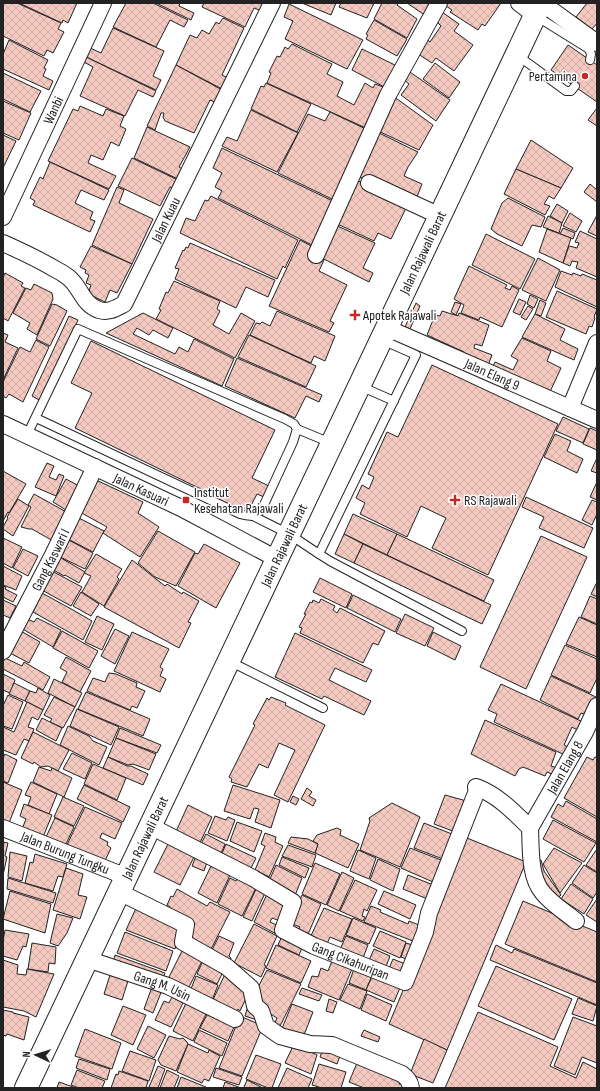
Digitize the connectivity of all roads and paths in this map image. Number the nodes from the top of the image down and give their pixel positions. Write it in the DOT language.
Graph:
graph roads {
  1 [pos="103,3"];
  2 [pos="272,3"];
  3 [pos="439,3"];
  4 [pos="534,6"];
  5 [pos="597,43"];
  6 [pos="516,55"];
  7 [pos="590,60"];
  8 [pos="575,86"];
  9 [pos="369,184"];
  10 [pos="440,216"];
  11 [pos="3,217"];
  12 [pos="3,243"];
  13 [pos="316,255"];
  14 [pos="384,334"];
  15 [pos="597,343"];
  16 [pos="360,386"];
  17 [pos="394,401"];
  18 [pos="570,408"];
  19 [pos="36,418"];
  20 [pos="597,420"];
  21 [pos="3,424"];
  22 [pos="297,430"];
  23 [pos="27,435"];
  24 [pos="332,443"];
  25 [pos="95,467"];
  26 [pos="253,516"];
  27 [pos="289,534"];
  28 [pos="319,554"];
  29 [pos="277,559"];
  30 [pos="462,631"];
  31 [pos="3,651"];
  32 [pos="229,661"];
  33 [pos="597,706"];
  34 [pos="323,708"];
  35 [pos="591,736"];
  36 [pos="150,826"];
  37 [pos="3,828"];
  38 [pos="530,828"];
  39 [pos="123,884"];
  40 [pos="576,921"];
  41 [pos="87,959"];
  42 [pos="235,1019"];
  43 [pos="26,1088"];
  44 [pos="411,1088"];
  1 -- 11 [label="street, Wanbi"];
  2 -- 12 [label="street, Jalan Kuau"];
  3 -- 13 [label="street"];
  4 -- 5 [label="street"];
  4 -- 6 [label="highway, Jalan Rajawali Barat"];
  4 -- 7 [label="lane"];
  6 -- 8 [label="lane"];
  6 -- 10 [label="highway, Jalan Rajawali Barat"];
  9 -- 10 [label="street"];
  10 -- 14 [label="highway, Jalan Rajawali Barat"];
  14 -- 16 [label="highway, Jalan Rajawali Barat"];
  14 -- 17 [label="lane"];
  14 -- 18 [label="street, Jalan Elang 9"];
  15 -- 18 [label="street"];
  16 -- 17 [label="lane"];
  16 -- 24 [label="highway, Jalan Rajawali Barat"];
  17 -- 28 [label="lane"];
  18 -- 20 [label="street, Jalan Elang 9"];
  19 -- 22 [label="lane"];
  19 -- 23 [label="lane"];
  19 -- 26 [label="lane"];
  21 -- 23 [label="street, Jalan Kasuari"];
  22 -- 24 [label="lane"];
  22 -- 26 [label="lane"];
  23 -- 25 [label="street, Jalan Kasuari"];
  24 -- 27 [label="highway, Jalan Rajawali Barat"];
  25 -- 29 [label="street, Jalan Kasuari"];
  25 -- 31 [label="street, Gang Kaswari I"];
  26 -- 27 [label="lane"];
  27 -- 28 [label="lane"];
  27 -- 29 [label="highway, Jalan Rajawali Barat"];
  28 -- 30 [label="lane"];
  29 -- 32 [label="highway, Jalan Rajawali Barat"];
  32 -- 34 [label="lane"];
  32 -- 36 [label="highway, Jalan Rajawali Barat"];
  33 -- 35 [label="street, Jalan Elang 8"];
  35 -- 38 [label="street, Jalan Elang 8"];
  36 -- 38 [label="street, Gang Cikahuripan"];
  36 -- 39 [label="highway, Jalan Rajawali Barat"];
  37 -- 39 [label="street, Jalan Burung Tungku"];
  38 -- 40 [label="street"];
  39 -- 41 [label="highway, Jalan Rajawali Barat"];
  39 -- 44 [label="street, Jalan Burung Tungku"];
  41 -- 42 [label="street, Gang M. Usin"];
  41 -- 43 [label="highway, Jalan Rajawali Barat"];
}
